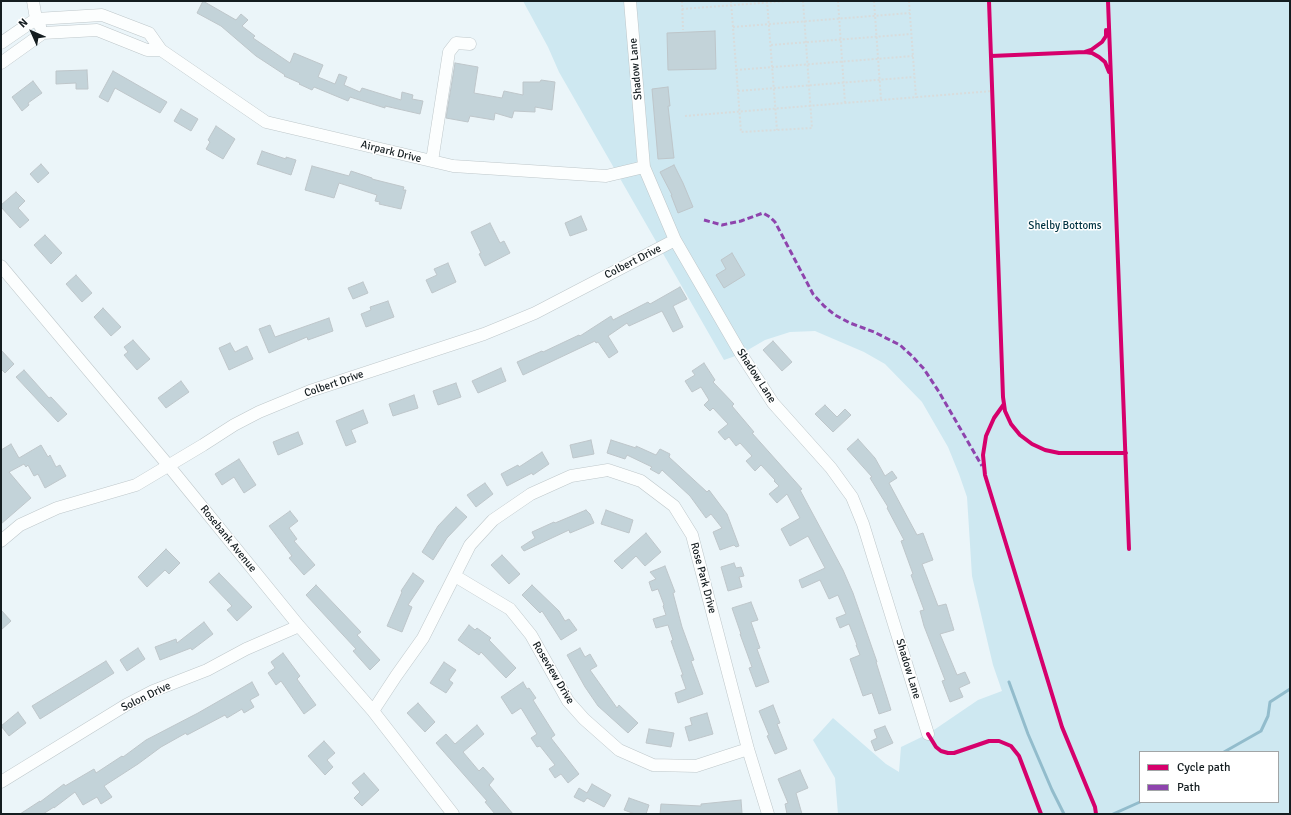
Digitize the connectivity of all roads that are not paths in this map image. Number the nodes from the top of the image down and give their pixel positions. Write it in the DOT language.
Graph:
graph roads {
  1 [pos="33,1"];
  2 [pos="630,1"];
  3 [pos="36,19"];
  4 [pos="43,32"];
  5 [pos="1,43"];
  6 [pos="470,44"];
  7 [pos="161,50"];
  8 [pos="1,63"];
  9 [pos="432,161"];
  10 [pos="644,168"];
  11 [pos="675,240"];
  12 [pos="1,266"];
  13 [pos="168,465"];
  14 [pos="1,541"];
  15 [pos="455,576"];
  16 [pos="299,626"];
  17 [pos="373,711"];
  18 [pos="928,734"];
  19 [pos="748,749"];
  20 [pos="1,782"];
  21 [pos="453,814"];
  22 [pos="768,814"];
  1 -- 3 [label="street"];
  2 -- 10 [label="street, Shadow Lane"];
  3 -- 4 [label="street"];
  3 -- 5 [label="street"];
  3 -- 7 [label="street, Airpark Drive"];
  4 -- 7 [label="street, Airpark Drive"];
  4 -- 8 [label="street"];
  6 -- 9 [label="street"];
  7 -- 9 [label="street, Airpark Drive"];
  9 -- 10 [label="street, Airpark Drive"];
  10 -- 11 [label="street, Shadow Lane"];
  11 -- 13 [label="street, Colbert Drive"];
  11 -- 18 [label="street, Shadow Lane"];
  12 -- 13 [label="street, Rosebank Avenue"];
  13 -- 14 [label="street, Colbert Drive"];
  13 -- 16 [label="street, Rosebank Avenue"];
  15 -- 17 [label="street, Rose Park Drive"];
  15 -- 19 [label="street, Roseview Drive"];
  15 -- 19 [label="street, Rose Park Drive"];
  16 -- 17 [label="street, Rosebank Avenue"];
  16 -- 20 [label="street, Solon Drive"];
  17 -- 21 [label="street, Rosebank Avenue"];
  19 -- 22 [label="street, Rose Park Drive"];
}
